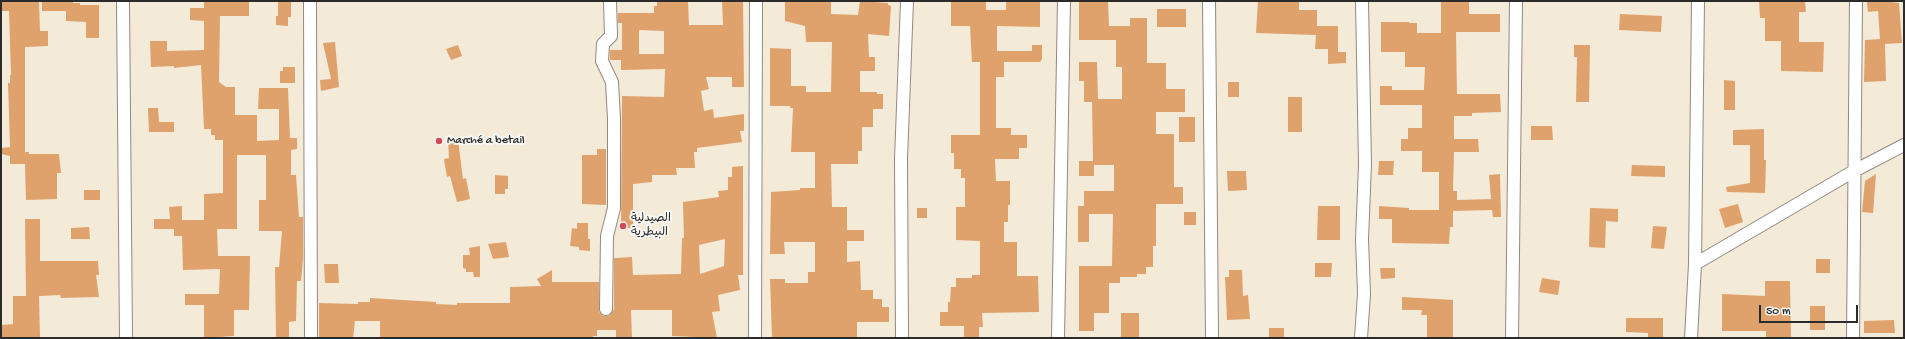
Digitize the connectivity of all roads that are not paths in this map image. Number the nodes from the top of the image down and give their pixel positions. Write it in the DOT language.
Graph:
graph roads {
  1 [pos="123,1"];
  2 [pos="310,1"];
  3 [pos="610,1"];
  4 [pos="756,1"];
  5 [pos="907,1"];
  6 [pos="1064,1"];
  7 [pos="1209,1"];
  8 [pos="1362,1"];
  9 [pos="1516,1"];
  10 [pos="1698,1"];
  11 [pos="1856,1"];
  12 [pos="1904,144"];
  13 [pos="1854,171"];
  14 [pos="1695,264"];
  15 [pos="606,309"];
  16 [pos="126,338"];
  17 [pos="310,338"];
  18 [pos="755,338"];
  19 [pos="902,338"];
  20 [pos="1058,338"];
  21 [pos="1212,338"];
  22 [pos="1361,338"];
  23 [pos="1512,338"];
  24 [pos="1691,338"];
  25 [pos="1853,338"];
  1 -- 16 [label="street"];
  2 -- 17 [label="street"];
  3 -- 15 [label="street"];
  4 -- 18 [label="street"];
  5 -- 19 [label="street"];
  6 -- 20 [label="street"];
  7 -- 21 [label="street"];
  8 -- 22 [label="street"];
  9 -- 23 [label="street"];
  10 -- 14 [label="street"];
  11 -- 13 [label="street"];
  12 -- 13 [label="street"];
  13 -- 14 [label="street"];
  13 -- 25 [label="street"];
  14 -- 24 [label="street"];
}
